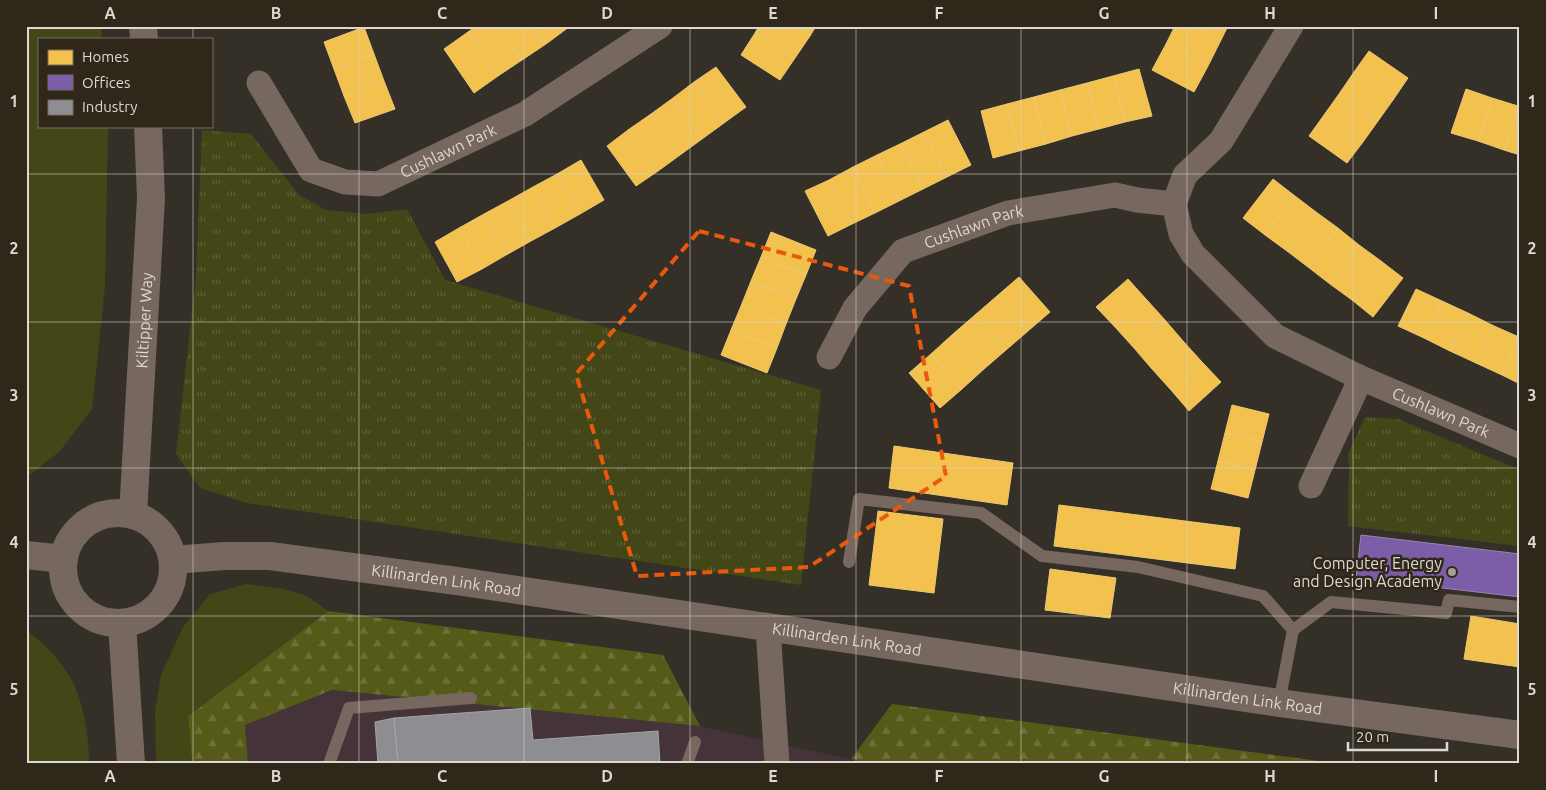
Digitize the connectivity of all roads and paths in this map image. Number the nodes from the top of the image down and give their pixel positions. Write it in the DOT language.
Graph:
graph roads {
  1 [pos="660,26"];
  2 [pos="1290,26"];
  3 [pos="259,83"];
  4 [pos="148,128"];
  5 [pos="1174,204"];
  6 [pos="830,357"];
  7 [pos="1361,378"];
  8 [pos="1520,446"];
  9 [pos="1311,486"];
  10 [pos="133,515"];
  11 [pos="26,555"];
  12 [pos="64,559"];
  13 [pos="173,560"];
  14 [pos="849,562"];
  15 [pos="1520,607"];
  16 [pos="122,623"];
  17 [pos="768,628"];
  18 [pos="1293,630"];
  19 [pos="471,698"];
  20 [pos="1279,703"];
  21 [pos="1520,735"];
  22 [pos="694,742"];
  23 [pos="131,764"];
  24 [pos="329,764"];
  25 [pos="687,764"];
  26 [pos="777,764"];
  1 -- 3 [label="street, Cushlawn Park"];
  2 -- 5 [label="street"];
  4 -- 10 [label="street, Kiltipper Way"];
  5 -- 6 [label="street, Cushlawn Park"];
  5 -- 7 [label="street, Cushlawn Park"];
  7 -- 8 [label="street, Cushlawn Park"];
  7 -- 9 [label="street"];
  10 -- 12 [label="street"];
  10 -- 13 [label="street"];
  11 -- 12 [label="street"];
  12 -- 16 [label="street"];
  13 -- 16 [label="street"];
  13 -- 17 [label="street, Killinarden Link Road"];
  14 -- 18 [label="lane"];
  15 -- 18 [label="lane"];
  16 -- 23 [label="street"];
  17 -- 20 [label="street, Killinarden Link Road"];
  17 -- 26 [label="street"];
  18 -- 20 [label="lane"];
  19 -- 24 [label="lane"];
  20 -- 21 [label="street, Killinarden Link Road"];
  22 -- 25 [label="lane"];
}
